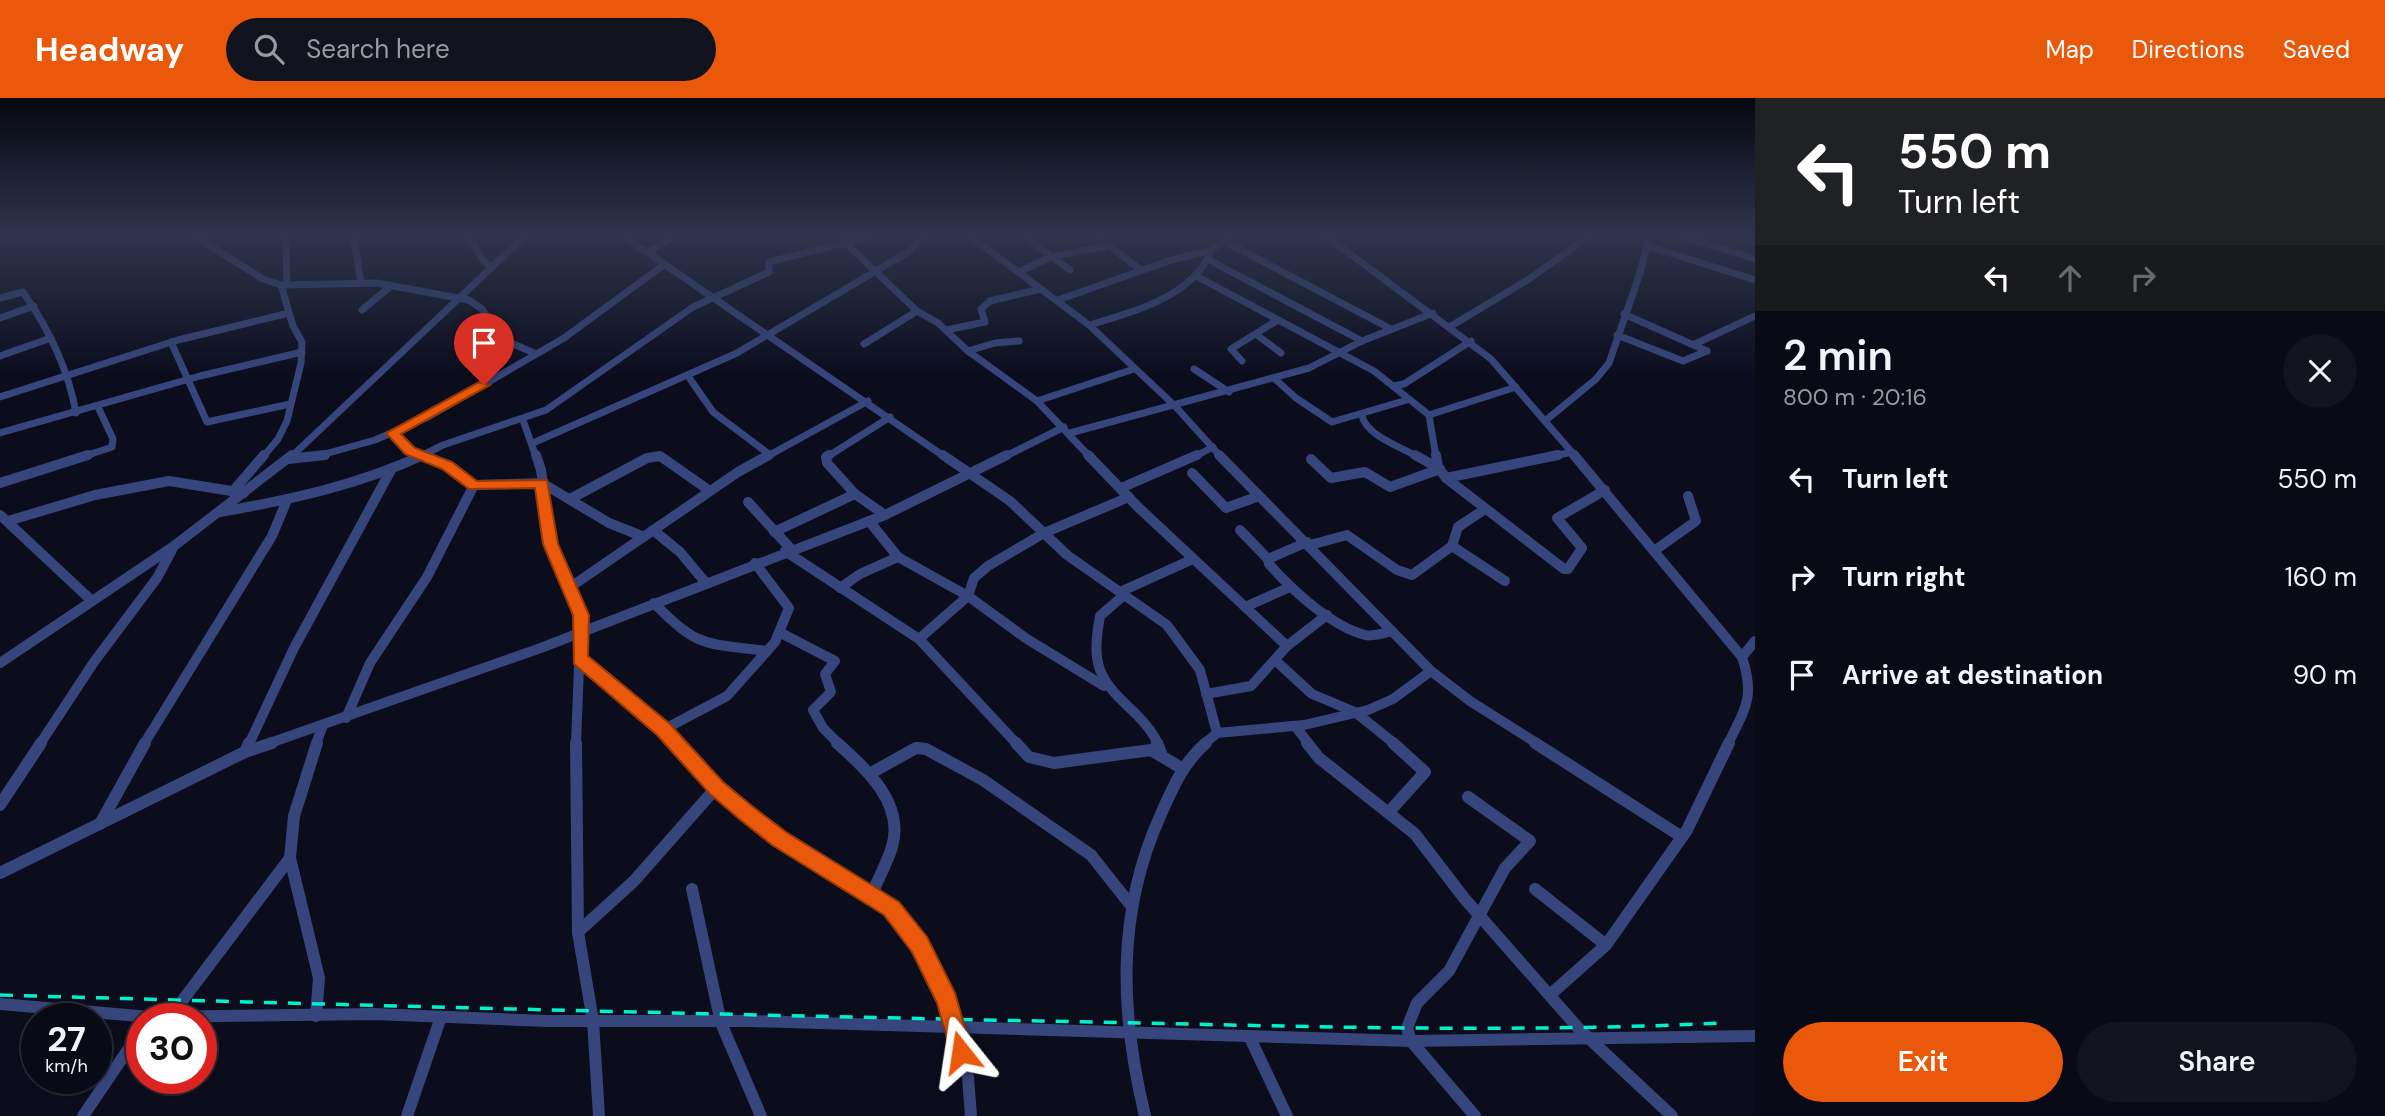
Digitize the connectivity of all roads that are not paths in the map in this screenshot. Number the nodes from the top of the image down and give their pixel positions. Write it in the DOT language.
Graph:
graph roads {
  1 [pos="268,281"];
  2 [pos="284,281"];
  3 [pos="479,281"];
  4 [pos="642,281"];
  5 [pos="686,281"];
  6 [pos="749,281"];
  7 [pos="860,281"];
  8 [pos="886,281"];
  9 [pos="1030,281"];
  10 [pos="1112,281"];
  11 [pos="1189,281"];
  12 [pos="1204,281"];
  13 [pos="1248,281"];
  14 [pos="1306,281"];
  15 [pos="1384,281"];
  16 [pos="1527,281"];
  17 [pos="1636,281"];
  18 [pos="361,282"];
  19 [pos="284,285"];
  20 [pos="391,286"];
  21 [pos="1041,289"];
  22 [pos="0,298"];
  23 [pos="460,298"];
  24 [pos="709,298"];
  25 [pos="1058,300"];
  26 [pos="34,306"];
  27 [pos="362,310"];
  28 [pos="917,311"];
  29 [pos="289,313"];
  30 [pos="1433,313"];
  31 [pos="1624,314"];
  32 [pos="1755,316"];
  33 [pos="0,318"];
  34 [pos="1745,319"];
  35 [pos="1278,320"];
  36 [pos="1089,325"];
  37 [pos="1755,325"];
  38 [pos="1451,326"];
  39 [pos="1391,329"];
  40 [pos="946,330"];
  41 [pos="767,335"];
  42 [pos="1257,335"];
  43 [pos="1618,335"];
  44 [pos="51,338"];
  45 [pos="1019,341"];
  46 [pos="1362,341"];
  47 [pos="1471,341"];
  48 [pos="171,342"];
  49 [pos="864,344"];
  50 [pos="1695,344"];
  51 [pos="968,351"];
  52 [pos="302,352"];
  53 [pos="1340,352"];
  54 [pos="534,353"];
  55 [pos="1281,353"];
  56 [pos="0,356"];
  57 [pos="1242,361"];
  58 [pos="1134,369"];
  59 [pos="1194,369"];
  60 [pos="67,376"];
  61 [pos="688,376"];
  62 [pos="1275,379"];
  63 [pos="189,380"];
  64 [pos="1394,386"];
  65 [pos="1516,387"];
  66 [pos="1229,392"];
  67 [pos="0,397"];
  68 [pos="1406,400"];
  69 [pos="868,401"];
  70 [pos="1037,401"];
  71 [pos="290,404"];
  72 [pos="98,407"];
  73 [pos="1175,407"];
  74 [pos="76,413"];
  75 [pos="1363,415"];
  76 [pos="1429,415"];
  77 [pos="890,417"];
  78 [pos="523,420"];
  79 [pos="1545,421"];
  80 [pos="1067,430"];
  81 [pos="0,433"];
  82 [pos="392,433"];
  83 [pos="533,443"];
  84 [pos="1213,447"];
  85 [pos="1572,452"];
  86 [pos="770,455"];
  87 [pos="421,457"];
  88 [pos="1311,459"];
  89 [pos="288,460"];
  90 [pos="1440,469"];
  91 [pos="391,470"];
  92 [pos="970,473"];
  93 [pos="1192,473"];
  94 [pos="1446,478"];
  95 [pos="0,483"];
  96 [pos="542,483"];
  97 [pos="474,485"];
  98 [pos="1121,488"];
  99 [pos="1605,490"];
  100 [pos="233,491"];
  101 [pos="710,491"];
  102 [pos="244,493"];
  103 [pos="855,494"];
  104 [pos="1259,496"];
  105 [pos="1688,496"];
  106 [pos="1129,497"];
  107 [pos="570,499"];
  108 [pos="287,500"];
  109 [pos="748,502"];
  110 [pos="1485,509"];
  111 [pos="220,512"];
  112 [pos="886,515"];
  113 [pos="4,518"];
  114 [pos="869,521"];
  115 [pos="653,530"];
  116 [pos="1240,530"];
  117 [pos="774,532"];
  118 [pos="1044,533"];
  119 [pos="644,537"];
  120 [pos="1309,544"];
  121 [pos="1452,546"];
  122 [pos="174,547"];
  123 [pos="788,550"];
  124 [pos="1654,551"];
  125 [pos="898,557"];
  126 [pos="1193,559"];
  127 [pos="1268,559"];
  128 [pos="755,563"];
  129 [pos="1505,581"];
  130 [pos="705,582"];
  131 [pos="1290,587"];
  132 [pos="569,588"];
  133 [pos="840,588"];
  134 [pos="1122,593"];
  135 [pos="968,596"];
  136 [pos="92,601"];
  137 [pos="654,603"];
  138 [pos="1245,607"];
  139 [pos="1327,615"];
  140 [pos="1392,631"];
  141 [pos="581,632"];
  142 [pos="779,632"];
  143 [pos="919,639"];
  144 [pos="1755,641"];
  145 [pos="1287,646"];
  146 [pos="767,651"];
  147 [pos="1742,657"];
  148 [pos="580,659"];
  149 [pos="1276,661"];
  150 [pos="0,663"];
  151 [pos="1431,671"];
  152 [pos="1104,686"];
  153 [pos="1206,694"];
  154 [pos="1355,712"];
  155 [pos="346,718"];
  156 [pos="323,725"];
  157 [pos="1295,726"];
  158 [pos="663,730"];
  159 [pos="1217,733"];
  160 [pos="244,752"];
  161 [pos="1161,753"];
  162 [pos="1183,769"];
  163 [pos="871,773"];
  164 [pos="716,788"];
  165 [pos="1468,797"];
  166 [pos="0,805"];
  167 [pos="1389,812"];
  168 [pos="100,825"];
  169 [pos="1682,837"];
  170 [pos="290,858"];
  171 [pos="0,873"];
  172 [pos="692,889"];
  173 [pos="1535,889"];
  174 [pos="871,897"];
  175 [pos="1129,903"];
  176 [pos="1478,914"];
  177 [pos="578,932"];
  178 [pos="1606,945"];
  179 [pos="1551,994"];
  180 [pos="181,1003"];
  181 [pos="0,1004"];
  182 [pos="316,1016"];
  183 [pos="217,1017"];
  184 [pos="441,1017"];
  185 [pos="126,1019"];
  186 [pos="593,1021"];
  187 [pos="721,1023"];
  188 [pos="955,1028"];
  189 [pos="1128,1035"];
  190 [pos="1755,1036"];
  191 [pos="1250,1038"];
  192 [pos="1589,1040"];
  193 [pos="1411,1041"];
  194 [pos="126,1052"];
  195 [pos="83,1116"];
  196 [pos="407,1116"];
  197 [pos="598,1116"];
  198 [pos="761,1116"];
  199 [pos="971,1116"];
  200 [pos="1144,1116"];
  201 [pos="1287,1116"];
  202 [pos="1475,1116"];
  203 [pos="1672,1116"];
  1 -- 19 [label="street"];
  2 -- 19 [label="street"];
  3 -- 23 [label="street"];
  4 -- 54 [label="street"];
  5 -- 24 [label="street"];
  6 -- 24 [label="street"];
  7 -- 41 [label="street"];
  8 -- 28 [label="street"];
  9 -- 21 [label="street"];
  10 -- 25 [label="street"];
  11 -- 36 [label="street"];
  12 -- 35 [label="street"];
  13 -- 46 [label="street"];
  14 -- 39 [label="street"];
  15 -- 30 [label="street"];
  16 -- 38 [label="street"];
  17 -- 31 [label="street"];
  18 -- 19 [label="street"];
  18 -- 20 [label="street"];
  19 -- 29 [label="street"];
  20 -- 23 [label="street"];
  20 -- 27 [label="street"];
  21 -- 25 [label="street"];
  21 -- 40 [label="street"];
  22 -- 26 [label="street"];
  23 -- 54 [label="street"];
  23 -- 89 [label="street"];
  24 -- 41 [label="street"];
  24 -- 78 [label="street"];
  25 -- 36 [label="street"];
  26 -- 33 [label="street"];
  26 -- 44 [label="street"];
  28 -- 40 [label="street"];
  28 -- 49 [label="street"];
  29 -- 48 [label="street"];
  29 -- 52 [label="street"];
  30 -- 38 [label="street"];
  30 -- 39 [label="street"];
  31 -- 43 [label="street"];
  31 -- 50 [label="street"];
  32 -- 34 [label="street"];
  34 -- 37 [label="street"];
  34 -- 50 [label="street"];
  35 -- 42 [label="street"];
  35 -- 53 [label="street"];
  36 -- 58 [label="street"];
  38 -- 47 [label="street"];
  39 -- 46 [label="street"];
  40 -- 51 [label="street"];
  41 -- 61 [label="street"];
  41 -- 69 [label="street"];
  42 -- 55 [label="street"];
  42 -- 57 [label="street"];
  43 -- 50 [label="street"];
  43 -- 79 [label="street"];
  44 -- 56 [label="street"];
  44 -- 60 [label="street"];
  45 -- 51 [label="street"];
  46 -- 53 [label="street"];
  47 -- 64 [label="street"];
  47 -- 65 [label="street"];
  48 -- 60 [label="street"];
  48 -- 63 [label="street"];
  51 -- 70 [label="street"];
  52 -- 63 [label="street"];
  52 -- 71 [label="street"];
  53 -- 62 [label="street"];
  53 -- 64 [label="street"];
  54 -- 82 [label="street"];
  58 -- 70 [label="street"];
  58 -- 73 [label="street"];
  59 -- 66 [label="street"];
  60 -- 67 [label="street"];
  60 -- 74 [label="street"];
  61 -- 83 [label="street"];
  61 -- 86 [label="street"];
  62 -- 66 [label="street"];
  62 -- 75 [label="street"];
  63 -- 71 [label="street"];
  63 -- 72 [label="street"];
  64 -- 68 [label="street"];
  65 -- 76 [label="street"];
  65 -- 79 [label="street"];
  66 -- 73 [label="street"];
  68 -- 75 [label="street"];
  68 -- 76 [label="street"];
  69 -- 77 [label="street"];
  69 -- 86 [label="street"];
  70 -- 80 [label="street"];
  71 -- 100 [label="street"];
  72 -- 74 [label="street"];
  72 -- 95 [label="street"];
  73 -- 80 [label="street"];
  73 -- 84 [label="street"];
  74 -- 81 [label="street"];
  75 -- 90 [label="street"];
  76 -- 90 [label="street"];
  77 -- 92 [label="street"];
  77 -- 103 [label="street"];
  78 -- 83 [label="street"];
  78 -- 87 [label="street"];
  79 -- 85 [label="street"];
  80 -- 92 [label="street"];
  80 -- 98 [label="street"];
  82 -- 87 [label="street"];
  82 -- 89 [label="street"];
  83 -- 96 [label="street"];
  84 -- 98 [label="street"];
  84 -- 104 [label="street"];
  85 -- 94 [label="street"];
  85 -- 99 [label="street"];
  86 -- 101 [label="street"];
  87 -- 91 [label="street"];
  87 -- 97 [label="street"];
  88 -- 90 [label="street"];
  89 -- 102 [label="street"];
  90 -- 94 [label="street"];
  91 -- 108 [label="street"];
  91 -- 160 [label="street"];
  92 -- 112 [label="street"];
  92 -- 118 [label="street"];
  93 -- 104 [label="street"];
  94 -- 110 [label="street"];
  96 -- 97 [label="street"];
  96 -- 107 [label="street"];
  96 -- 132 [label="street"];
  97 -- 155 [label="street"];
  98 -- 106 [label="street"];
  99 -- 110 [label="street"];
  99 -- 124 [label="street"];
  100 -- 102 [label="street"];
  100 -- 113 [label="street"];
  101 -- 107 [label="street"];
  101 -- 115 [label="street"];
  102 -- 111 [label="street"];
  103 -- 112 [label="street"];
  103 -- 117 [label="street"];
  104 -- 120 [label="street"];
  105 -- 124 [label="street"];
  106 -- 118 [label="street"];
  106 -- 126 [label="street"];
  107 -- 119 [label="street"];
  108 -- 111 [label="street"];
  108 -- 168 [label="street"];
  109 -- 117 [label="street"];
  110 -- 121 [label="street"];
  111 -- 122 [label="street"];
  112 -- 114 [label="street"];
  113 -- 136 [label="street"];
  114 -- 123 [label="street"];
  114 -- 125 [label="street"];
  115 -- 119 [label="street"];
  115 -- 130 [label="street"];
  116 -- 127 [label="street"];
  117 -- 123 [label="street"];
  118 -- 134 [label="street"];
  118 -- 135 [label="street"];
  119 -- 132 [label="street"];
  120 -- 121 [label="street"];
  120 -- 127 [label="street"];
  120 -- 140 [label="street"];
  121 -- 129 [label="street"];
  122 -- 136 [label="street"];
  122 -- 166 [label="street"];
  123 -- 128 [label="street"];
  123 -- 133 [label="street"];
  124 -- 147 [label="street"];
  125 -- 133 [label="street"];
  125 -- 135 [label="street"];
  126 -- 134 [label="street"];
  126 -- 138 [label="street"];
  127 -- 131 [label="street"];
  128 -- 130 [label="street"];
  128 -- 142 [label="street"];
  130 -- 137 [label="street"];
  131 -- 138 [label="street"];
  131 -- 139 [label="street"];
  132 -- 141 [label="street"];
  133 -- 143 [label="street"];
  134 -- 152 [label="street"];
  134 -- 153 [label="street"];
  135 -- 143 [label="street"];
  135 -- 152 [label="street"];
  136 -- 150 [label="street"];
  137 -- 141 [label="street"];
  137 -- 146 [label="street"];
  138 -- 145 [label="street"];
  139 -- 140 [label="street"];
  139 -- 145 [label="street"];
  140 -- 151 [label="street"];
  141 -- 148 [label="street"];
  141 -- 155 [label="street"];
  142 -- 146 [label="street"];
  142 -- 163 [label="street"];
  143 -- 161 [label="street"];
  144 -- 147 [label="street"];
  145 -- 149 [label="street"];
  146 -- 158 [label="street"];
  147 -- 169 [label="street"];
  148 -- 158 [label="street"];
  148 -- 177 [label="street"];
  149 -- 153 [label="street"];
  149 -- 154 [label="street"];
  151 -- 154 [label="street"];
  151 -- 169 [label="street"];
  152 -- 161 [label="street"];
  153 -- 159 [label="street"];
  154 -- 157 [label="street"];
  154 -- 167 [label="street"];
  155 -- 156 [label="street"];
  156 -- 160 [label="street"];
  156 -- 170 [label="street"];
  157 -- 159 [label="street"];
  157 -- 167 [label="street"];
  158 -- 164 [label="street"];
  159 -- 162 [label="street"];
  160 -- 168 [label="street"];
  161 -- 162 [label="street"];
  162 -- 175 [label="street"];
  163 -- 174 [label="street"];
  163 -- 175 [label="street"];
  164 -- 174 [label="street"];
  164 -- 177 [label="street"];
  165 -- 176 [label="street"];
  167 -- 176 [label="street"];
  168 -- 171 [label="street"];
  169 -- 178 [label="street"];
  170 -- 180 [label="street"];
  170 -- 182 [label="street"];
  172 -- 187 [label="street"];
  173 -- 178 [label="street"];
  174 -- 188 [label="street"];
  175 -- 189 [label="street"];
  176 -- 179 [label="street"];
  176 -- 193 [label="street"];
  177 -- 186 [label="street"];
  178 -- 179 [label="street"];
  179 -- 192 [label="street"];
  181 -- 185 [label="street"];
  182 -- 183 [label="street"];
  182 -- 184 [label="street"];
  184 -- 186 [label="street"];
  184 -- 196 [label="street"];
  186 -- 187 [label="street"];
  186 -- 197 [label="street"];
  187 -- 188 [label="street"];
  187 -- 198 [label="street"];
  188 -- 189 [label="street"];
  188 -- 199 [label="street"];
  189 -- 191 [label="street"];
  189 -- 200 [label="street"];
  190 -- 192 [label="street"];
  191 -- 193 [label="street"];
  191 -- 201 [label="street"];
  192 -- 193 [label="street"];
  192 -- 203 [label="street"];
  193 -- 202 [label="street"];
  194 -- 195 [label="street"];
}
